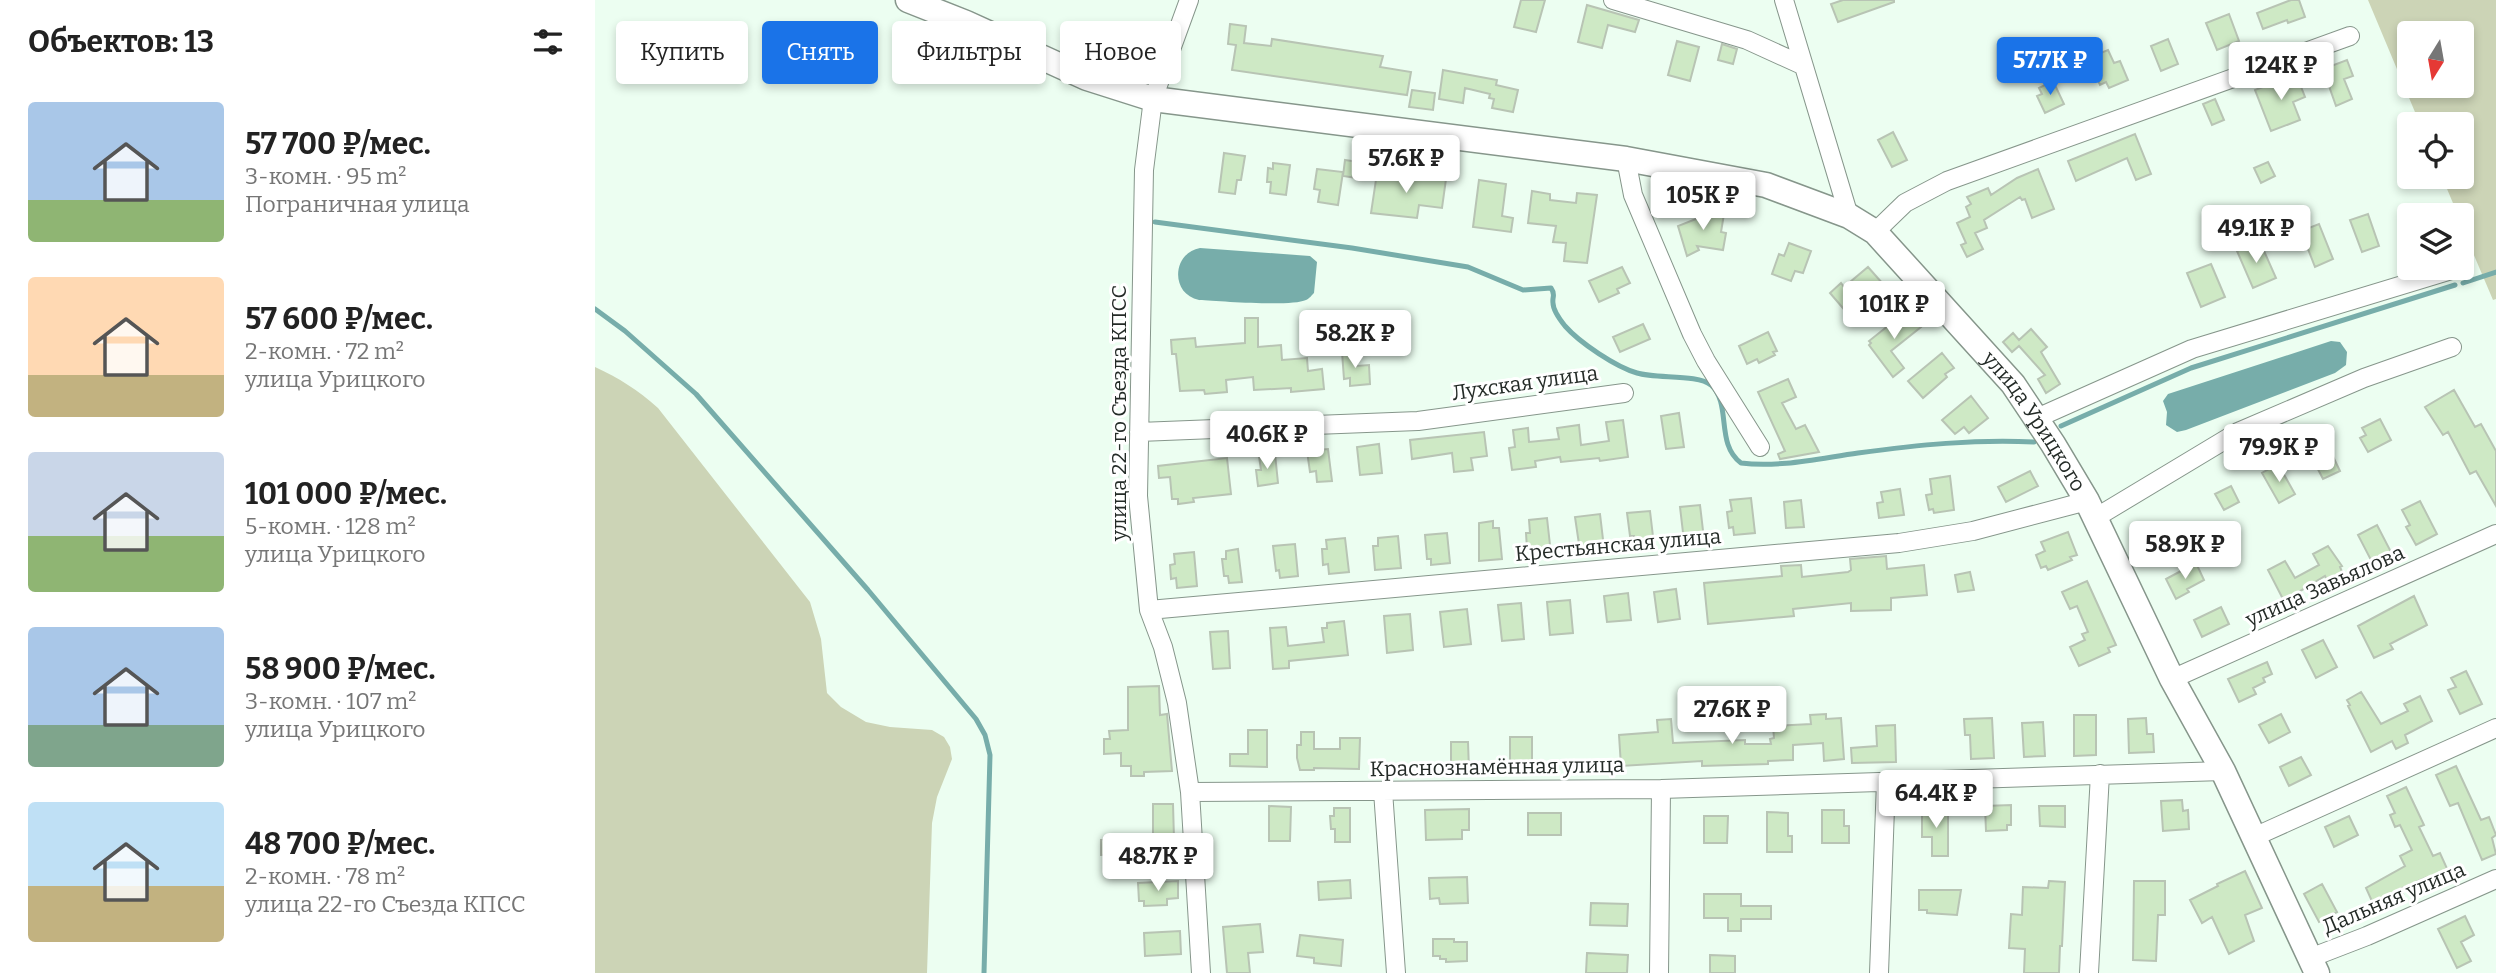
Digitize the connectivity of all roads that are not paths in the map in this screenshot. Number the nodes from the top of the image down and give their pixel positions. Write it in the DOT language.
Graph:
graph roads {
  1 [pos="908,0"];
  2 [pos="1189,0"];
  3 [pos="1613,0"];
  4 [pos="1784,0"];
  5 [pos="2350,36"];
  6 [pos="1802,65"];
  7 [pos="1153,99"];
  8 [pos="1626,159"];
  9 [pos="1849,216"];
  10 [pos="1875,232"];
  11 [pos="2419,280"];
  12 [pos="2452,347"];
  13 [pos="1624,393"];
  14 [pos="2037,418"];
  15 [pos="1139,432"];
  16 [pos="1761,447"];
  17 [pos="2091,509"];
  18 [pos="2496,534"];
  19 [pos="1149,610"];
  20 [pos="2172,679"];
  21 [pos="2496,728"];
  22 [pos="2223,771"];
  23 [pos="2100,774"];
  24 [pos="1886,781"];
  25 [pos="1661,789"];
  26 [pos="1383,791"];
  27 [pos="1190,792"];
  28 [pos="2254,836"];
  29 [pos="2496,879"];
  30 [pos="2314,965"];
  31 [pos="1201,973"];
  32 [pos="1396,973"];
  33 [pos="1659,973"];
  34 [pos="1879,973"];
  35 [pos="2089,973"];
  1 -- 7 [label="main road, улица Урицкого"];
  2 -- 7 [label="street, улица 22-го Съезда КПСС"];
  3 -- 6 [label="street"];
  4 -- 6 [label="street"];
  5 -- 10 [label="street"];
  6 -- 9 [label="street"];
  7 -- 8 [label="main road, улица Урицкого"];
  7 -- 15 [label="street, улица 22-го Съезда КПСС"];
  8 -- 9 [label="main road, улица Урицкого"];
  8 -- 16 [label="street"];
  9 -- 10 [label="main road, улица Урицкого"];
  10 -- 14 [label="main road, улица Урицкого"];
  11 -- 14 [label="street"];
  12 -- 17 [label="street, Крестьянская улица"];
  13 -- 15 [label="street, Лухская улица"];
  14 -- 17 [label="main road, улица Урицкого"];
  15 -- 19 [label="street, улица 22-го Съезда КПСС"];
  17 -- 19 [label="street, Крестьянская улица"];
  17 -- 20 [label="main road, улица Урицкого"];
  18 -- 20 [label="street, улица Завьялова"];
  19 -- 27 [label="street, улица 22-го Съезда КПСС"];
  20 -- 22 [label="main road, улица Урицкого"];
  21 -- 28 [label="street"];
  22 -- 23 [label="street, Краснознамённая улица"];
  22 -- 28 [label="main road, улица Урицкого"];
  23 -- 24 [label="street, Краснознамённая улица"];
  23 -- 35 [label="street"];
  24 -- 25 [label="street, Краснознамённая улица"];
  24 -- 34 [label="street"];
  25 -- 26 [label="street, Краснознамённая улица"];
  25 -- 33 [label="street"];
  26 -- 27 [label="street, Краснознамённая улица"];
  26 -- 32 [label="street"];
  27 -- 31 [label="street, улица 22-го Съезда КПСС"];
  28 -- 30 [label="main road, улица Урицкого"];
  29 -- 30 [label="street, Дальняя улица"];
}
